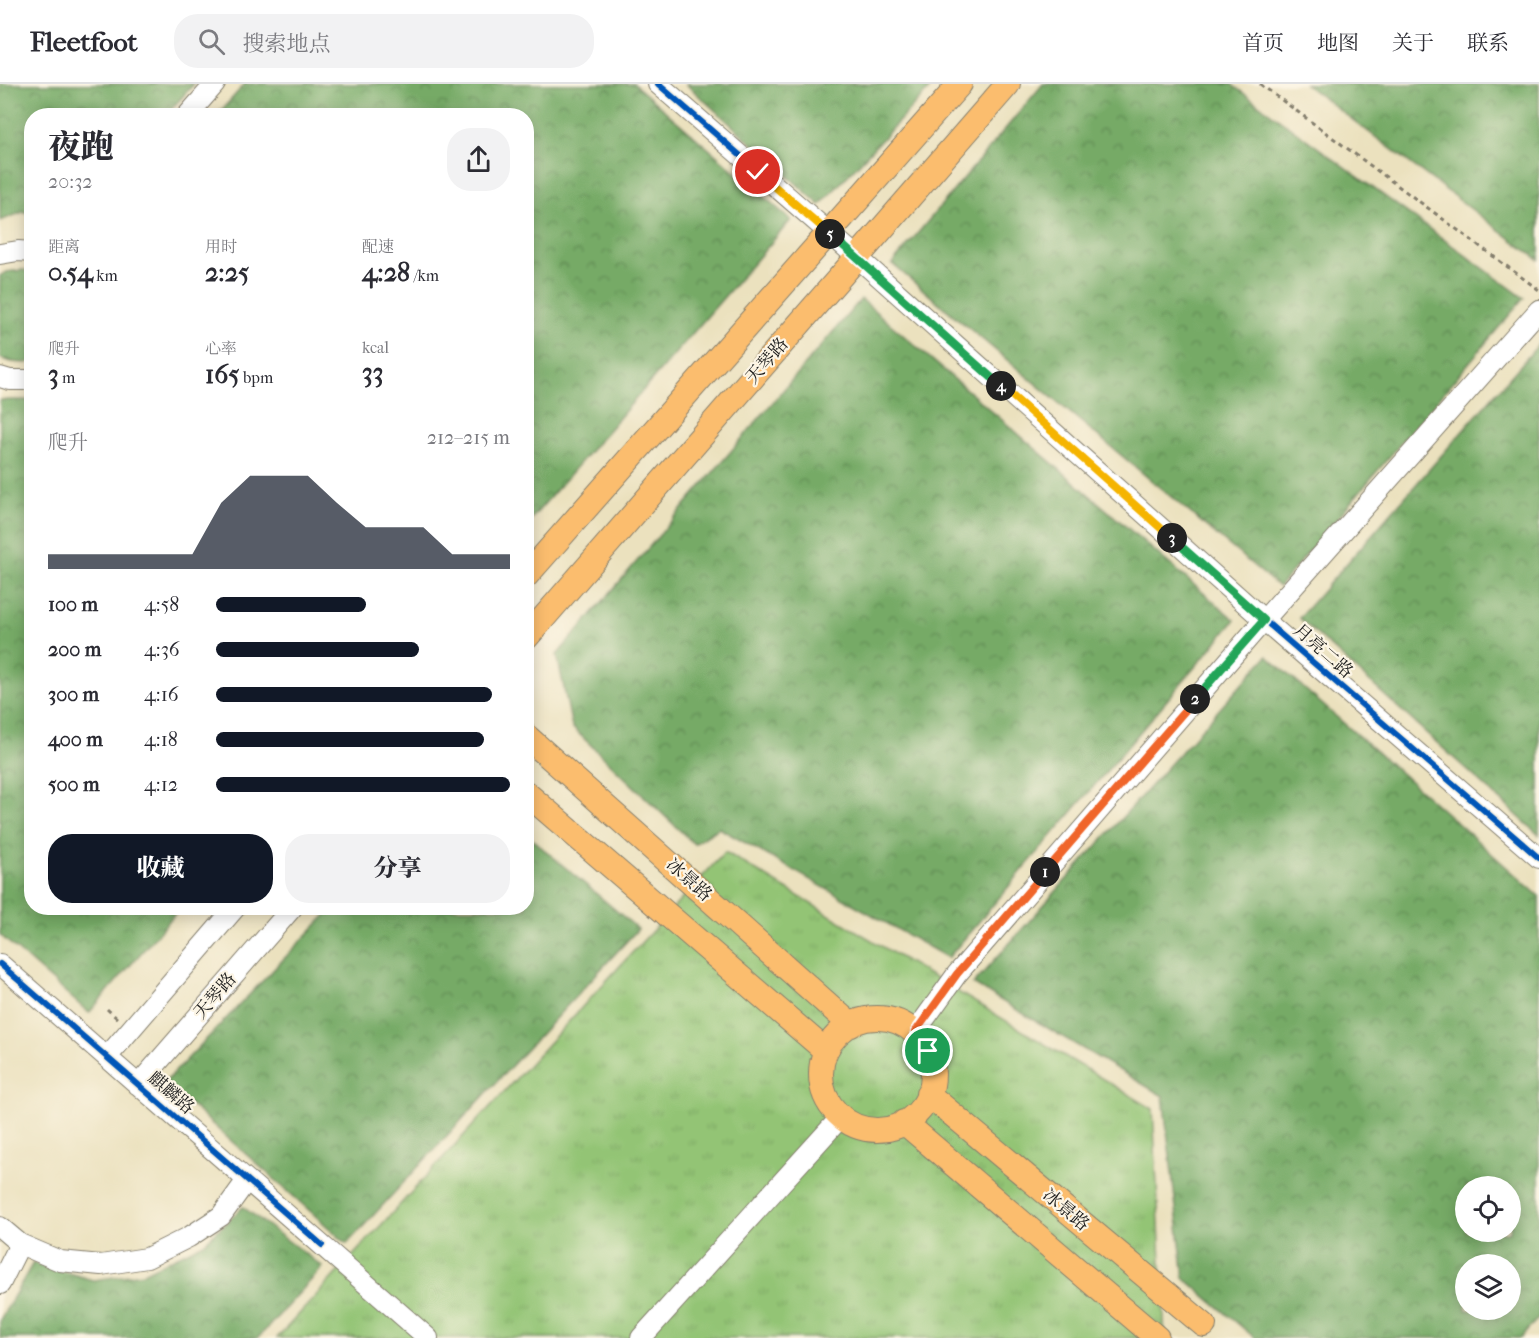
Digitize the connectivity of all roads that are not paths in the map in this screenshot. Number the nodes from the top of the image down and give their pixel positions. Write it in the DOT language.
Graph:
graph roads {
  1 [pos="214,84"];
  2 [pos="658,84"];
  3 [pos="960,84"];
  4 [pos="1008,84"];
  5 [pos="194,108"];
  6 [pos="829,233"];
  7 [pos="24,251"];
  8 [pos="0,254"];
  9 [pos="857,258"];
  10 [pos="1539,310"];
  11 [pos="0,377"];
  12 [pos="24,380"];
  13 [pos="534,567"];
  14 [pos="1264,620"];
  15 [pos="534,629"];
  16 [pos="534,743"];
  17 [pos="534,800"];
  18 [pos="1539,858"];
  19 [pos="229,915"];
  20 [pos="286,915"];
  21 [pos="0,964"];
  22 [pos="851,1024"];
  23 [pos="916,1031"];
  24 [pos="826,1051"];
  25 [pos="106,1057"];
  26 [pos="138,1085"];
  27 [pos="928,1094"];
  28 [pos="840,1118"];
  29 [pos="904,1122"];
  30 [pos="247,1180"];
  31 [pos="0,1227"];
  32 [pos="20,1244"];
  33 [pos="0,1284"];
  34 [pos="1205,1334"];
  35 [pos="429,1338"];
  36 [pos="642,1338"];
  37 [pos="1157,1338"];
  1 -- 5 [label="street"];
  2 -- 6 [label="street, 月亮二路"];
  3 -- 6 [label="main road"];
  4 -- 9 [label="main road, 天琴路"];
  6 -- 9 [label="street, 月亮二路"];
  6 -- 13 [label="main road"];
  7 -- 8 [label="street"];
  9 -- 14 [label="street, 月亮二路"];
  9 -- 15 [label="main road, 天琴路"];
  10 -- 14 [label="street"];
  11 -- 12 [label="street"];
  14 -- 18 [label="street, 月亮二路"];
  14 -- 23 [label="street"];
  16 -- 22 [label="main road, 冰景路"];
  17 -- 24 [label="main road"];
  19 -- 25 [label="street"];
  20 -- 26 [label="street, 天琴路"];
  21 -- 25 [label="street, 麒麟路"];
  22 -- 23 [label="main road"];
  22 -- 24 [label="main road"];
  23 -- 27 [label="main road"];
  24 -- 28 [label="main road"];
  25 -- 26 [label="street, 麒麟路"];
  26 -- 30 [label="street, 麒麟路"];
  27 -- 29 [label="main road"];
  27 -- 34 [label="main road, 冰景路"];
  28 -- 29 [label="main road"];
  28 -- 36 [label="street"];
  29 -- 37 [label="main road"];
  30 -- 32 [label="street"];
  30 -- 35 [label="street, 麒麟路"];
  31 -- 32 [label="street"];
  32 -- 33 [label="street"];
}
